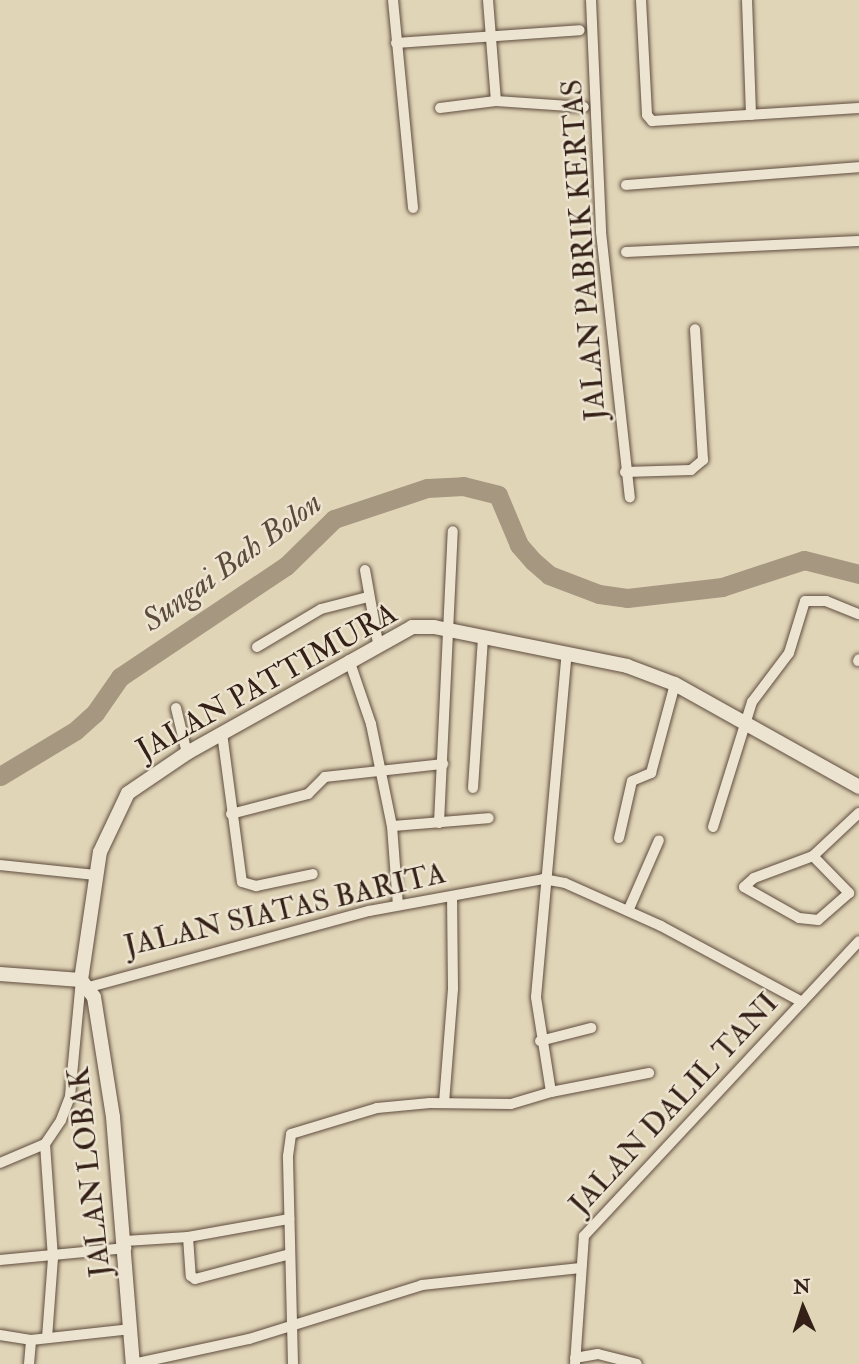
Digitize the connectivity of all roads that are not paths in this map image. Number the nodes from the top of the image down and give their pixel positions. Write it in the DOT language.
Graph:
graph roads {
  1 [pos="393,0"];
  2 [pos="488,0"];
  3 [pos="591,0"];
  4 [pos="641,0"];
  5 [pos="747,0"];
  6 [pos="580,30"];
  7 [pos="491,37"];
  8 [pos="396,43"];
  9 [pos="496,101"];
  10 [pos="584,107"];
  11 [pos="440,108"];
  12 [pos="859,108"];
  13 [pos="751,115"];
  14 [pos="859,167"];
  15 [pos="626,185"];
  16 [pos="413,208"];
  17 [pos="859,242"];
  18 [pos="626,252"];
  19 [pos="695,329"];
  20 [pos="625,472"];
  21 [pos="630,497"];
  22 [pos="453,531"];
  23 [pos="365,570"];
  24 [pos="368,597"];
  25 [pos="859,614"];
  26 [pos="451,630"];
  27 [pos="483,637"];
  28 [pos="378,643"];
  29 [pos="257,647"];
  30 [pos="566,652"];
  31 [pos="349,660"];
  32 [pos="675,684"];
  33 [pos="176,708"];
  34 [pos="746,722"];
  35 [pos="222,733"];
  36 [pos="187,753"];
  37 [pos="443,764"];
  38 [pos="379,768"];
  39 [pos="859,787"];
  40 [pos="473,788"];
  41 [pos="859,813"];
  42 [pos="231,814"];
  43 [pos="489,818"];
  44 [pos="439,823"];
  45 [pos="392,826"];
  46 [pos="713,827"];
  47 [pos="619,838"];
  48 [pos="659,840"];
  49 [pos="813,856"];
  50 [pos="0,865"];
  51 [pos="313,874"];
  52 [pos="94,876"];
  53 [pos="543,879"];
  54 [pos="452,897"];
  55 [pos="398,905"];
  56 [pos="628,911"];
  57 [pos="859,941"];
  58 [pos="0,974"];
  59 [pos="85,983"];
  60 [pos="802,1002"];
  61 [pos="591,1028"];
  62 [pos="540,1041"];
  63 [pos="649,1073"];
  64 [pos="551,1092"];
  65 [pos="444,1103"];
  66 [pos="45,1144"];
  67 [pos="0,1163"];
  68 [pos="289,1219"];
  69 [pos="188,1237"];
  70 [pos="126,1245"];
  71 [pos="290,1254"];
  72 [pos="53,1258"];
  73 [pos="0,1261"];
  74 [pos="580,1268"];
  75 [pos="292,1325"];
  76 [pos="131,1329"];
  77 [pos="0,1335"];
  78 [pos="47,1338"];
  79 [pos="31,1340"];
  80 [pos="575,1361"];
  81 [pos="29,1364"];
  82 [pos="133,1364"];
  83 [pos="293,1364"];
  84 [pos="637,1364"];
  1 -- 8 [label="street"];
  2 -- 7 [label="street"];
  3 -- 20 [label="street, JALAN PABRIK KERTAS"];
  4 -- 13 [label="street"];
  5 -- 13 [label="street"];
  6 -- 7 [label="street"];
  7 -- 8 [label="street"];
  7 -- 9 [label="street"];
  8 -- 16 [label="street"];
  9 -- 10 [label="street"];
  9 -- 11 [label="street"];
  12 -- 13 [label="street"];
  14 -- 15 [label="street"];
  17 -- 18 [label="street"];
  19 -- 20 [label="street"];
  20 -- 21 [label="street, JALAN PABRIK KERTAS"];
  22 -- 26 [label="street"];
  23 -- 24 [label="street"];
  24 -- 28 [label="street"];
  24 -- 29 [label="street"];
  25 -- 34 [label="street"];
  26 -- 27 [label="street, JALAN PATTIMURA"];
  26 -- 28 [label="street, JALAN PATTIMURA"];
  26 -- 37 [label="street"];
  27 -- 30 [label="street, JALAN PATTIMURA"];
  27 -- 40 [label="street"];
  28 -- 31 [label="street, JALAN PATTIMURA"];
  30 -- 32 [label="street, JALAN PATTIMURA"];
  30 -- 53 [label="street"];
  31 -- 35 [label="street, JALAN PATTIMURA"];
  31 -- 38 [label="street"];
  32 -- 34 [label="street, JALAN PATTIMURA"];
  32 -- 47 [label="street"];
  33 -- 36 [label="street"];
  34 -- 39 [label="street, JALAN PATTIMURA"];
  34 -- 46 [label="street"];
  35 -- 36 [label="street, JALAN PATTIMURA"];
  35 -- 42 [label="street"];
  36 -- 52 [label="street, JALAN PATTIMURA"];
  37 -- 38 [label="street"];
  37 -- 44 [label="street"];
  38 -- 42 [label="street"];
  38 -- 45 [label="street"];
  41 -- 49 [label="street"];
  42 -- 51 [label="street"];
  43 -- 44 [label="street"];
  44 -- 45 [label="street"];
  45 -- 55 [label="street"];
  48 -- 56 [label="street"];
  49 -- 49 [label="street"];
  50 -- 52 [label="street"];
  52 -- 59 [label="street, JALAN PATTIMURA"];
  53 -- 54 [label="street, JALAN SIATAS BARITA"];
  53 -- 56 [label="street, JALAN SIATAS BARITA"];
  53 -- 62 [label="street"];
  54 -- 55 [label="street, JALAN SIATAS BARITA"];
  54 -- 65 [label="street"];
  55 -- 59 [label="street, JALAN SIATAS BARITA"];
  56 -- 60 [label="street, JALAN SIATAS BARITA"];
  57 -- 60 [label="street, JALAN DALIL TANI"];
  58 -- 59 [label="street, JALAN SIATAS BARITA"];
  59 -- 66 [label="street, JALAN PATTIMURA"];
  59 -- 70 [label="street, JALAN LOBAK"];
  60 -- 74 [label="street, JALAN DALIL TANI"];
  61 -- 62 [label="street"];
  62 -- 64 [label="street"];
  63 -- 64 [label="street"];
  64 -- 65 [label="street"];
  65 -- 68 [label="street"];
  66 -- 67 [label="street"];
  66 -- 72 [label="street"];
  68 -- 69 [label="street"];
  68 -- 71 [label="street"];
  69 -- 70 [label="street"];
  69 -- 71 [label="street"];
  70 -- 72 [label="street"];
  70 -- 76 [label="street, JALAN LOBAK"];
  71 -- 75 [label="street"];
  72 -- 73 [label="street"];
  72 -- 78 [label="street"];
  74 -- 75 [label="street"];
  74 -- 80 [label="street, JALAN DALIL TANI"];
  75 -- 82 [label="street"];
  75 -- 83 [label="street"];
  76 -- 78 [label="street"];
  76 -- 82 [label="street, JALAN LOBAK"];
  77 -- 79 [label="street"];
  78 -- 79 [label="street"];
  79 -- 81 [label="street"];
  80 -- 84 [label="street"];
}
